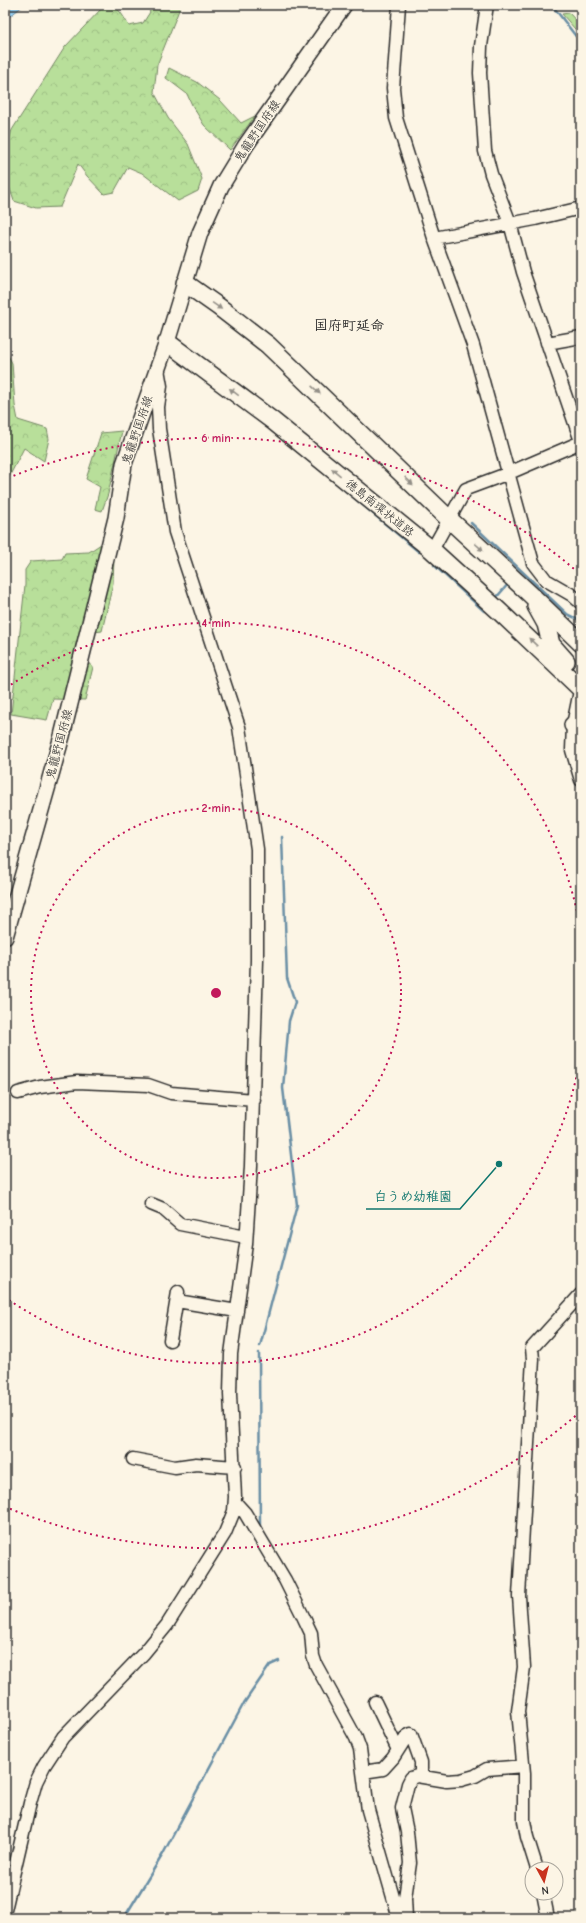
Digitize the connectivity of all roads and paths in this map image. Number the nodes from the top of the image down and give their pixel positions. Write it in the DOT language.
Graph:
graph roads {
  1 [pos="344,5"];
  2 [pos="399,5"];
  3 [pos="487,5"];
  4 [pos="581,208"];
  5 [pos="510,223"];
  6 [pos="434,238"];
  7 [pos="185,283"];
  8 [pos="581,337"];
  9 [pos="167,342"];
  10 [pos="546,343"];
  11 [pos="158,369"];
  12 [pos="581,442"];
  13 [pos="509,473"];
  14 [pos="450,520"];
  15 [pos="432,550"];
  16 [pos="530,594"];
  17 [pos="581,603"];
  18 [pos="574,629"];
  19 [pos="581,643"];
  20 [pos="581,688"];
  21 [pos="577,722"];
  22 [pos="581,780"];
  23 [pos="5,937"];
  24 [pos="18,1093"];
  25 [pos="254,1100"];
  26 [pos="151,1204"];
  27 [pos="246,1237"];
  28 [pos="581,1294"];
  29 [pos="237,1311"];
  30 [pos="170,1340"];
  31 [pos="133,1459"];
  32 [pos="235,1467"];
  33 [pos="235,1502"];
  34 [pos="375,1702"];
  35 [pos="398,1750"];
  36 [pos="522,1766"];
  37 [pos="363,1772"];
  38 [pos="421,1776"];
  39 [pos="534,1861"];
  40 [pos="545,1901"];
  41 [pos="5,1910"];
  42 [pos="399,1918"];
  43 [pos="406,1918"];
  44 [pos="548,1918"];
  1 -- 7 [label="main road, 鬼籠野国府線"];
  2 -- 6 [label="street"];
  3 -- 5 [label="street"];
  4 -- 5 [label="street"];
  5 -- 6 [label="street"];
  5 -- 10 [label="street"];
  6 -- 13 [label="street"];
  7 -- 9 [label="main road, 鬼籠野国府線"];
  7 -- 14 [label="highway, one-way"];
  8 -- 10 [label="street"];
  9 -- 11 [label="main road, 鬼籠野国府線"];
  15 -- 9 [label="highway, 徳島南環状道路, one-way"];
  10 -- 12 [label="street"];
  11 -- 23 [label="main road, 鬼籠野国府線"];
  11 -- 25 [label="street"];
  12 -- 13 [label="street"];
  13 -- 14 [label="street"];
  13 -- 17 [label="street"];
  14 -- 15 [label="street"];
  14 -- 16 [label="highway, one-way"];
  20 -- 15 [label="highway, 徳島南環状道路, one-way"];
  16 -- 18 [label="highway"];
  16 -- 20 [label="highway"];
  18 -- 19 [label="highway"];
  20 -- 21 [label="street"];
  21 -- 22 [label="street"];
  24 -- 25 [label="street"];
  25 -- 27 [label="street"];
  26 -- 27 [label="street"];
  27 -- 29 [label="street"];
  28 -- 36 [label="street"];
  29 -- 30 [label="street"];
  29 -- 32 [label="street"];
  31 -- 32 [label="street"];
  32 -- 33 [label="street"];
  33 -- 37 [label="street"];
  33 -- 41 [label="street"];
  34 -- 35 [label="street"];
  35 -- 37 [label="street"];
  35 -- 38 [label="street"];
  36 -- 38 [label="street"];
  36 -- 39 [label="street"];
  37 -- 42 [label="street"];
  38 -- 43 [label="street"];
  40 -- 44 [label="street"];
}
